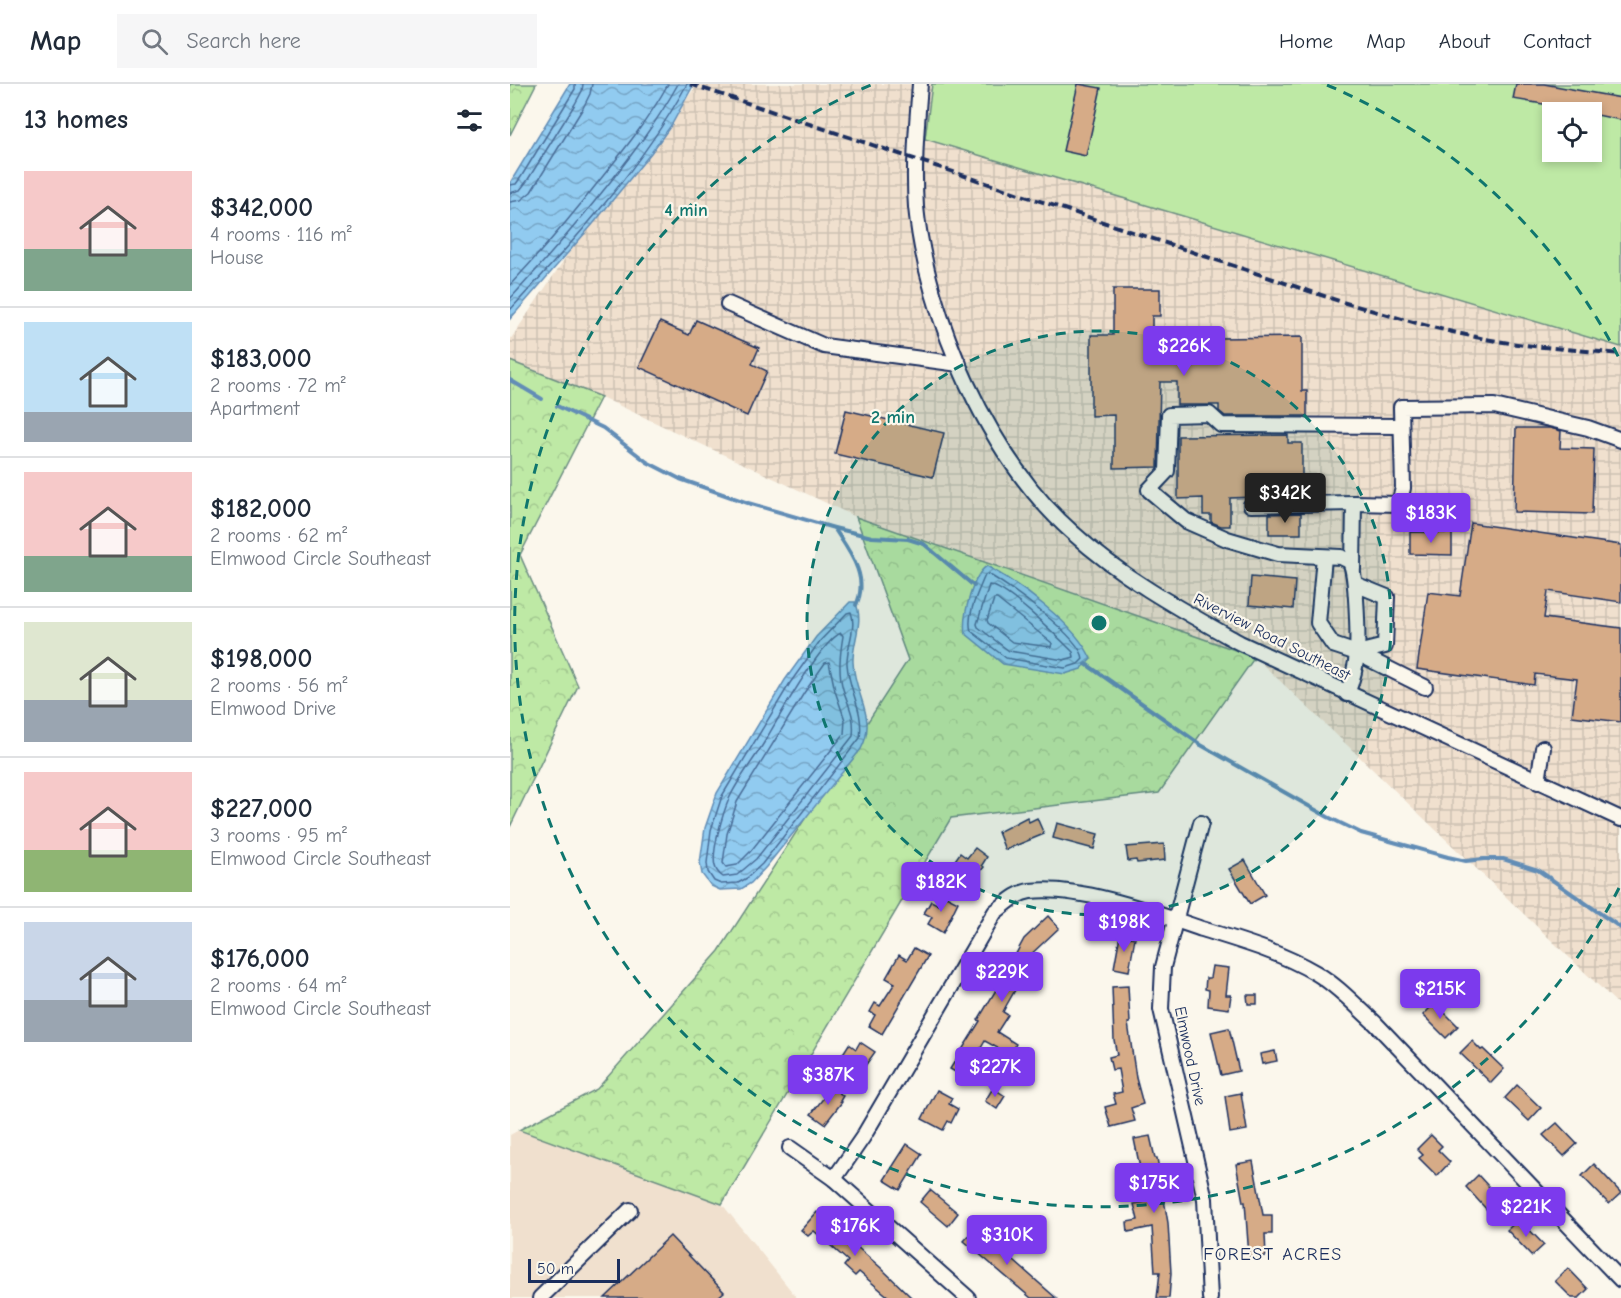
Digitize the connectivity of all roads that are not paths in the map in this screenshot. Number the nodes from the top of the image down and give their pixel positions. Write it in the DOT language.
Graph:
graph roads {
  1 [pos="920,84"];
  2 [pos="728,304"];
  3 [pos="959,364"];
  4 [pos="1401,426"];
  5 [pos="1621,440"];
  6 [pos="1354,503"];
  7 [pos="1251,505"];
  8 [pos="1324,557"];
  9 [pos="1353,569"];
  10 [pos="1354,584"];
  11 [pos="1357,653"];
  12 [pos="1425,687"];
  13 [pos="1347,694"];
  14 [pos="1543,748"];
  15 [pos="1538,782"];
  16 [pos="1621,819"];
  17 [pos="1201,823"];
  18 [pos="1175,920"];
  19 [pos="790,1148"];
  20 [pos="834,1179"];
  21 [pos="630,1210"];
  22 [pos="1621,1280"];
  23 [pos="540,1298"];
  24 [pos="968,1298"];
  25 [pos="1210,1298"];
  1 -- 3 [label="street, Riverview Road Southeast"];
  2 -- 3 [label="street"];
  3 -- 13 [label="street, Riverview Road Southeast"];
  4 -- 5 [label="street"];
  4 -- 6 [label="street"];
  4 -- 8 [label="street"];
  6 -- 7 [label="street"];
  6 -- 9 [label="street"];
  8 -- 9 [label="street"];
  8 -- 11 [label="street"];
  9 -- 10 [label="street"];
  10 -- 11 [label="street"];
  10 -- 11 [label="street"];
  11 -- 12 [label="street"];
  11 -- 13 [label="street"];
  13 -- 15 [label="street, Riverview Road Southeast"];
  14 -- 15 [label="street"];
  15 -- 16 [label="street, Riverview Road Southeast"];
  17 -- 18 [label="street, Elmwood Drive"];
  18 -- 20 [label="street"];
  18 -- 22 [label="street"];
  18 -- 25 [label="street, Elmwood Drive"];
  19 -- 20 [label="street"];
  20 -- 24 [label="street"];
  21 -- 23 [label="street"];
}
